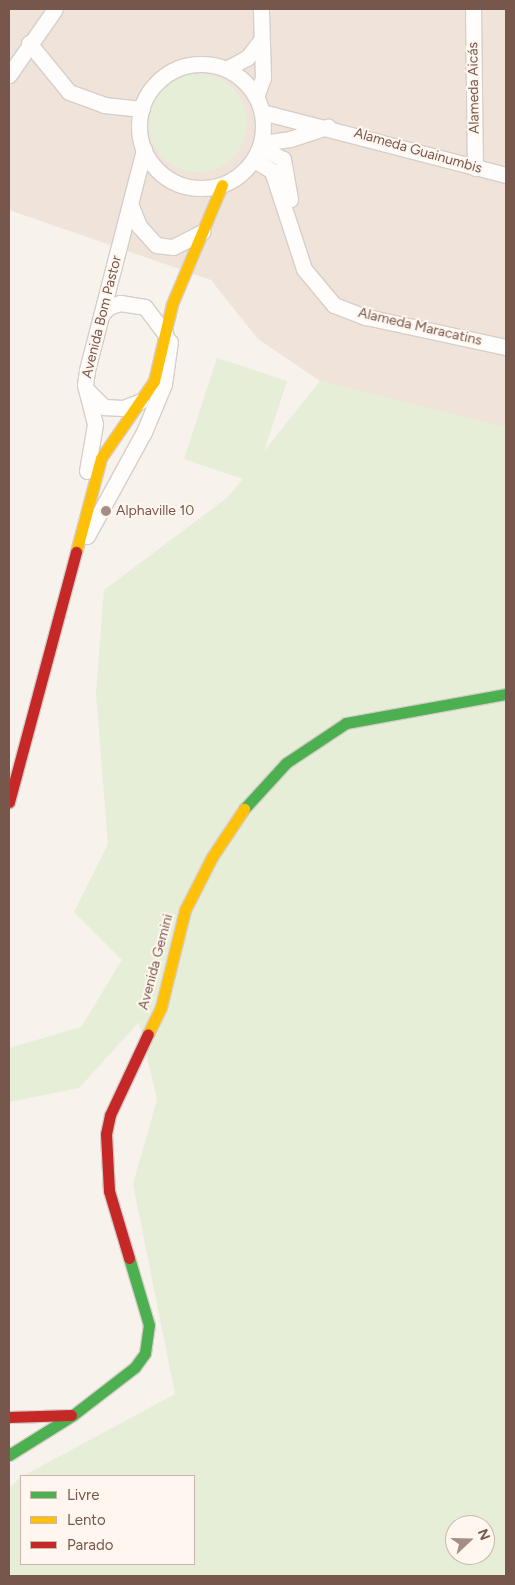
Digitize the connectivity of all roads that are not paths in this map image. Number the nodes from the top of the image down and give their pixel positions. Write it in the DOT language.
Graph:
graph roads {
  1 [pos="55,9"];
  2 [pos="262,9"];
  3 [pos="473,9"];
  4 [pos="261,40"];
  5 [pos="29,43"];
  6 [pos="226,69"];
  7 [pos="9,74"];
  8 [pos="256,96"];
  9 [pos="142,109"];
  10 [pos="262,112"];
  11 [pos="329,126"];
  12 [pos="144,149"];
  13 [pos="259,150"];
  14 [pos="475,168"];
  15 [pos="506,175"];
  16 [pos="222,185"];
  17 [pos="130,206"];
  18 [pos="203,231"];
  19 [pos="172,304"];
  20 [pos="102,314"];
  21 [pos="165,334"];
  22 [pos="506,347"];
  23 [pos="85,385"];
  24 [pos="142,401"];
  25 [pos="68,573"];
  26 [pos="506,694"];
  27 [pos="9,802"];
  28 [pos="73,1415"];
  29 [pos="9,1417"];
  30 [pos="9,1455"];
  1 -- 5 [label="street"];
  2 -- 4 [label="street"];
  3 -- 14 [label="street, Alameda Aicás"];
  4 -- 6 [label="street"];
  4 -- 8 [label="street"];
  5 -- 7 [label="street"];
  5 -- 9 [label="street"];
  6 -- 8 [label="street"];
  6 -- 9 [label="street"];
  8 -- 10 [label="street"];
  9 -- 12 [label="street"];
  10 -- 11 [label="street, Alameda Guainumbis"];
  10 -- 13 [label="street"];
  11 -- 13 [label="street"];
  11 -- 14 [label="street, Alameda Guainumbis"];
  12 -- 16 [label="street"];
  12 -- 17 [label="street, Avenida Bom Pastor"];
  13 -- 16 [label="street"];
  13 -- 22 [label="street, Alameda Maracatins"];
  14 -- 15 [label="street, Alameda Guainumbis"];
  16 -- 18 [label="street, Avenida Bom Pastor"];
  17 -- 18 [label="street"];
  17 -- 20 [label="street, Avenida Bom Pastor"];
  18 -- 19 [label="street, Avenida Bom Pastor"];
  19 -- 21 [label="street, Avenida Bom Pastor"];
  19 -- 25 [label="street, Avenida Bom Pastor"];
  20 -- 21 [label="street"];
  20 -- 23 [label="street, Avenida Bom Pastor"];
  21 -- 24 [label="street, Avenida Bom Pastor"];
  23 -- 24 [label="street"];
  23 -- 25 [label="street, Avenida Bom Pastor"];
  24 -- 25 [label="street, Avenida Bom Pastor"];
  25 -- 27 [label="street, Avenida Bom Pastor"];
  26 -- 28 [label="street, Avenida Gemini"];
  28 -- 29 [label="street"];
  28 -- 30 [label="street, Avenida Gemini"];
}
